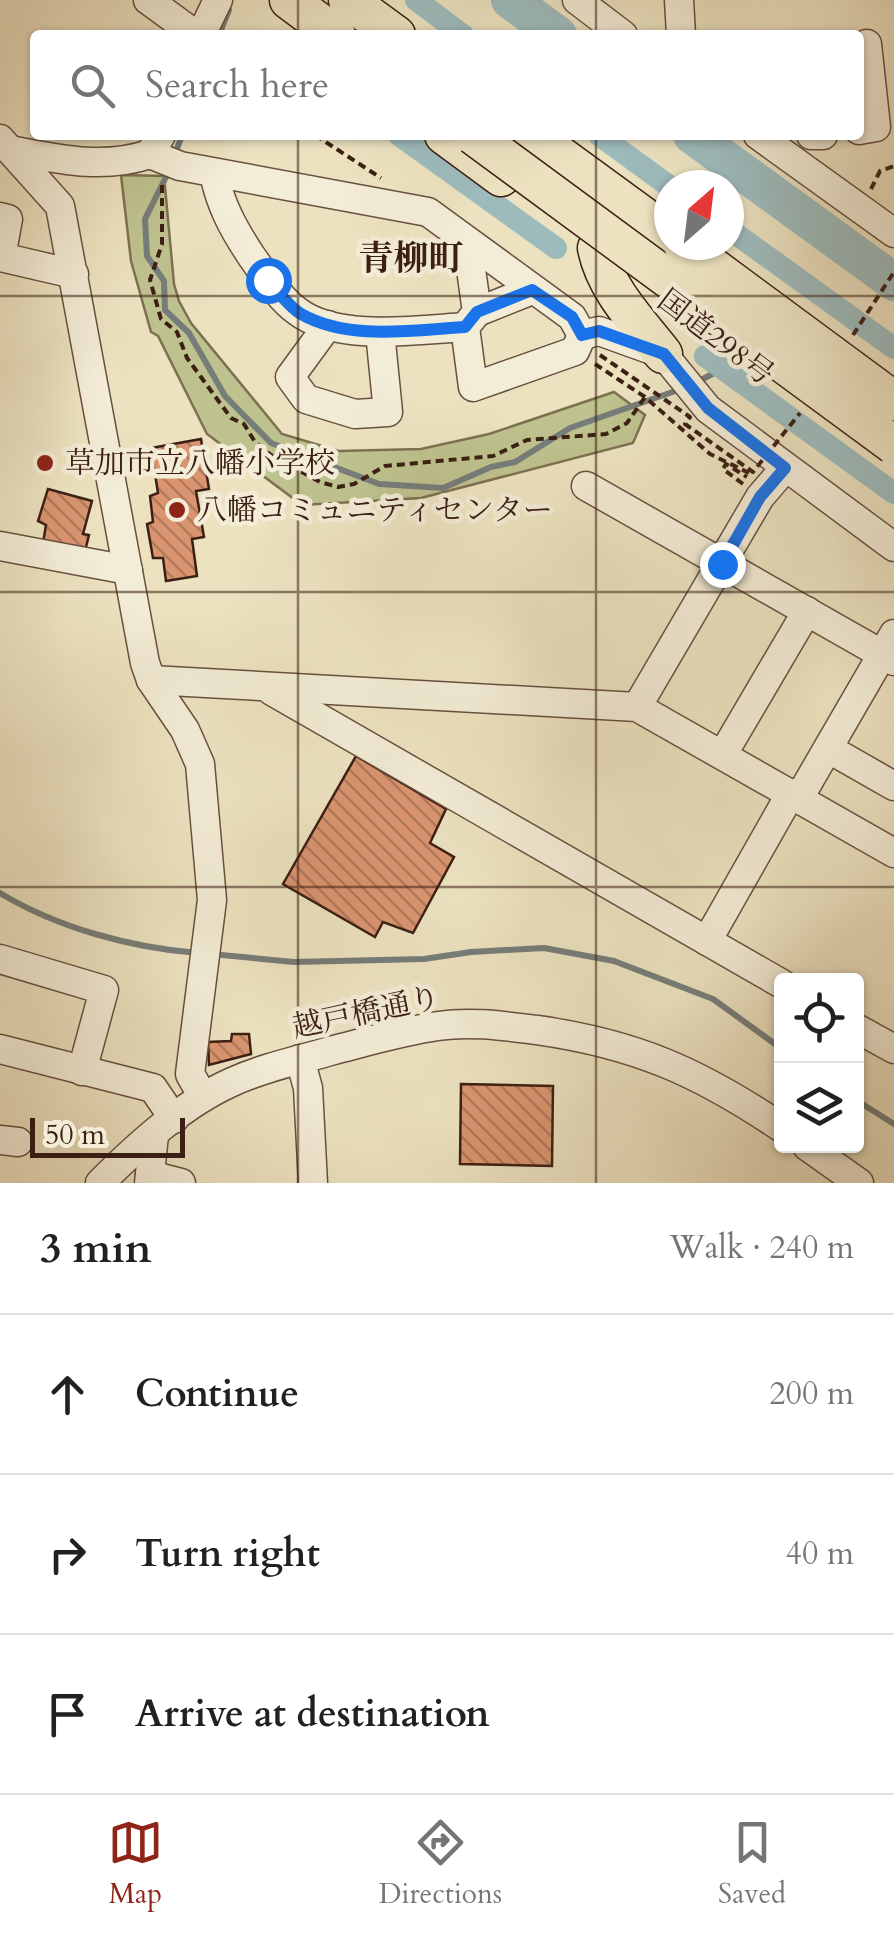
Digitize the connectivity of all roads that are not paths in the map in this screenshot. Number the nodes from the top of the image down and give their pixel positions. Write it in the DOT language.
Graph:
graph roads {
  1 [pos="148,0"];
  2 [pos="218,0"];
  3 [pos="260,0"];
  4 [pos="289,0"];
  5 [pos="348,0"];
  6 [pos="378,0"];
  7 [pos="577,0"];
  8 [pos="678,0"];
  9 [pos="191,30"];
  10 [pos="201,30"];
  11 [pos="301,30"];
  12 [pos="329,30"];
  13 [pos="389,30"];
  14 [pos="417,30"];
  15 [pos="616,30"];
  16 [pos="681,30"];
  17 [pos="873,44"];
  18 [pos="864,129"];
  19 [pos="451,140"];
  20 [pos="479,140"];
  21 [pos="539,140"];
  22 [pos="566,140"];
  23 [pos="773,140"];
  24 [pos="4,144"];
  25 [pos="156,144"];
  26 [pos="214,172"];
  27 [pos="654,205"];
  28 [pos="0,217"];
  29 [pos="654,224"];
  30 [pos="894,234"];
  31 [pos="467,241"];
  32 [pos="597,248"];
  33 [pos="703,260"];
  34 [pos="729,260"];
  35 [pos="74,274"];
  36 [pos="532,290"];
  37 [pos="471,319"];
  38 [pos="328,325"];
  39 [pos="380,332"];
  40 [pos="591,345"];
  41 [pos="664,354"];
  42 [pos="894,380"];
  43 [pos="894,401"];
  44 [pos="894,445"];
  45 [pos="894,466"];
  46 [pos="785,468"];
  47 [pos="586,486"];
  48 [pos="0,546"];
  49 [pos="894,546"];
  50 [pos="722,564"];
  51 [pos="128,570"];
  52 [pos="807,611"];
  53 [pos="890,650"];
  54 [pos="151,680"];
  55 [pos="267,688"];
  56 [pos="637,707"];
  57 [pos="828,748"];
  58 [pos="722,754"];
  59 [pos="894,786"];
  60 [pos="795,795"];
  61 [pos="894,853"];
  62 [pos="706,941"];
  63 [pos="0,959"];
  64 [pos="774,979"];
  65 [pos="864,1032"];
  66 [pos="0,1049"];
  67 [pos="894,1049"];
  68 [pos="300,1059"];
  69 [pos="82,1070"];
  70 [pos="203,1097"];
  71 [pos="774,1123"];
  72 [pos="164,1127"];
  73 [pos="817,1153"];
  74 [pos="150,1179"];
  75 [pos="100,1183"];
  76 [pos="181,1183"];
  77 [pos="314,1183"];
  78 [pos="859,1183"];
  1 -- 9 [label="street"];
  2 -- 10 [label="street"];
  3 -- 11 [label="highway"];
  4 -- 12 [label="highway"];
  5 -- 13 [label="highway"];
  6 -- 14 [label="highway"];
  7 -- 15 [label="street"];
  8 -- 16 [label="street"];
  17 -- 18 [label="street"];
  19 -- 32 [label="highway, 国道298号"];
  20 -- 44 [label="highway, bridge"];
  21 -- 29 [label="highway"];
  22 -- 27 [label="highway"];
  23 -- 30 [label="street"];
  24 -- 25 [label="street"];
  24 -- 35 [label="street"];
  25 -- 26 [label="street"];
  26 -- 31 [label="street"];
  26 -- 38 [label="street"];
  28 -- 35 [label="street"];
  31 -- 36 [label="street"];
  31 -- 37 [label="street"];
  32 -- 41 [label="highway"];
  32 -- 45 [label="highway, 国道298号"];
  33 -- 43 [label="highway, bridge"];
  34 -- 42 [label="highway"];
  35 -- 51 [label="street"];
  36 -- 37 [label="street"];
  36 -- 40 [label="street"];
  37 -- 39 [label="street"];
  37 -- 40 [label="street"];
  38 -- 39 [label="street"];
  38 -- 39 [label="street"];
  40 -- 41 [label="street"];
  41 -- 46 [label="street"];
  46 -- 49 [label="street"];
  46 -- 50 [label="street"];
  47 -- 50 [label="street"];
  48 -- 51 [label="street"];
  50 -- 52 [label="street"];
  50 -- 56 [label="street"];
  51 -- 54 [label="street"];
  52 -- 53 [label="street"];
  52 -- 58 [label="street"];
  53 -- 57 [label="street"];
  54 -- 55 [label="street"];
  54 -- 70 [label="street"];
  55 -- 56 [label="street"];
  55 -- 62 [label="street"];
  56 -- 58 [label="street"];
  57 -- 59 [label="street"];
  57 -- 60 [label="street"];
  58 -- 60 [label="street"];
  60 -- 61 [label="street"];
  60 -- 62 [label="street"];
  62 -- 64 [label="street"];
  63 -- 69 [label="street"];
  65 -- 67 [label="street"];
  66 -- 69 [label="street"];
  68 -- 70 [label="street, 越戸橋通り"];
  68 -- 71 [label="street, 越戸橋通り"];
  68 -- 77 [label="street"];
  69 -- 72 [label="street"];
  70 -- 72 [label="street, 越戸橋通り"];
  72 -- 74 [label="street"];
  72 -- 75 [label="street, 越戸橋通り"];
  73 -- 78 [label="street"];
  74 -- 76 [label="street"];
}
